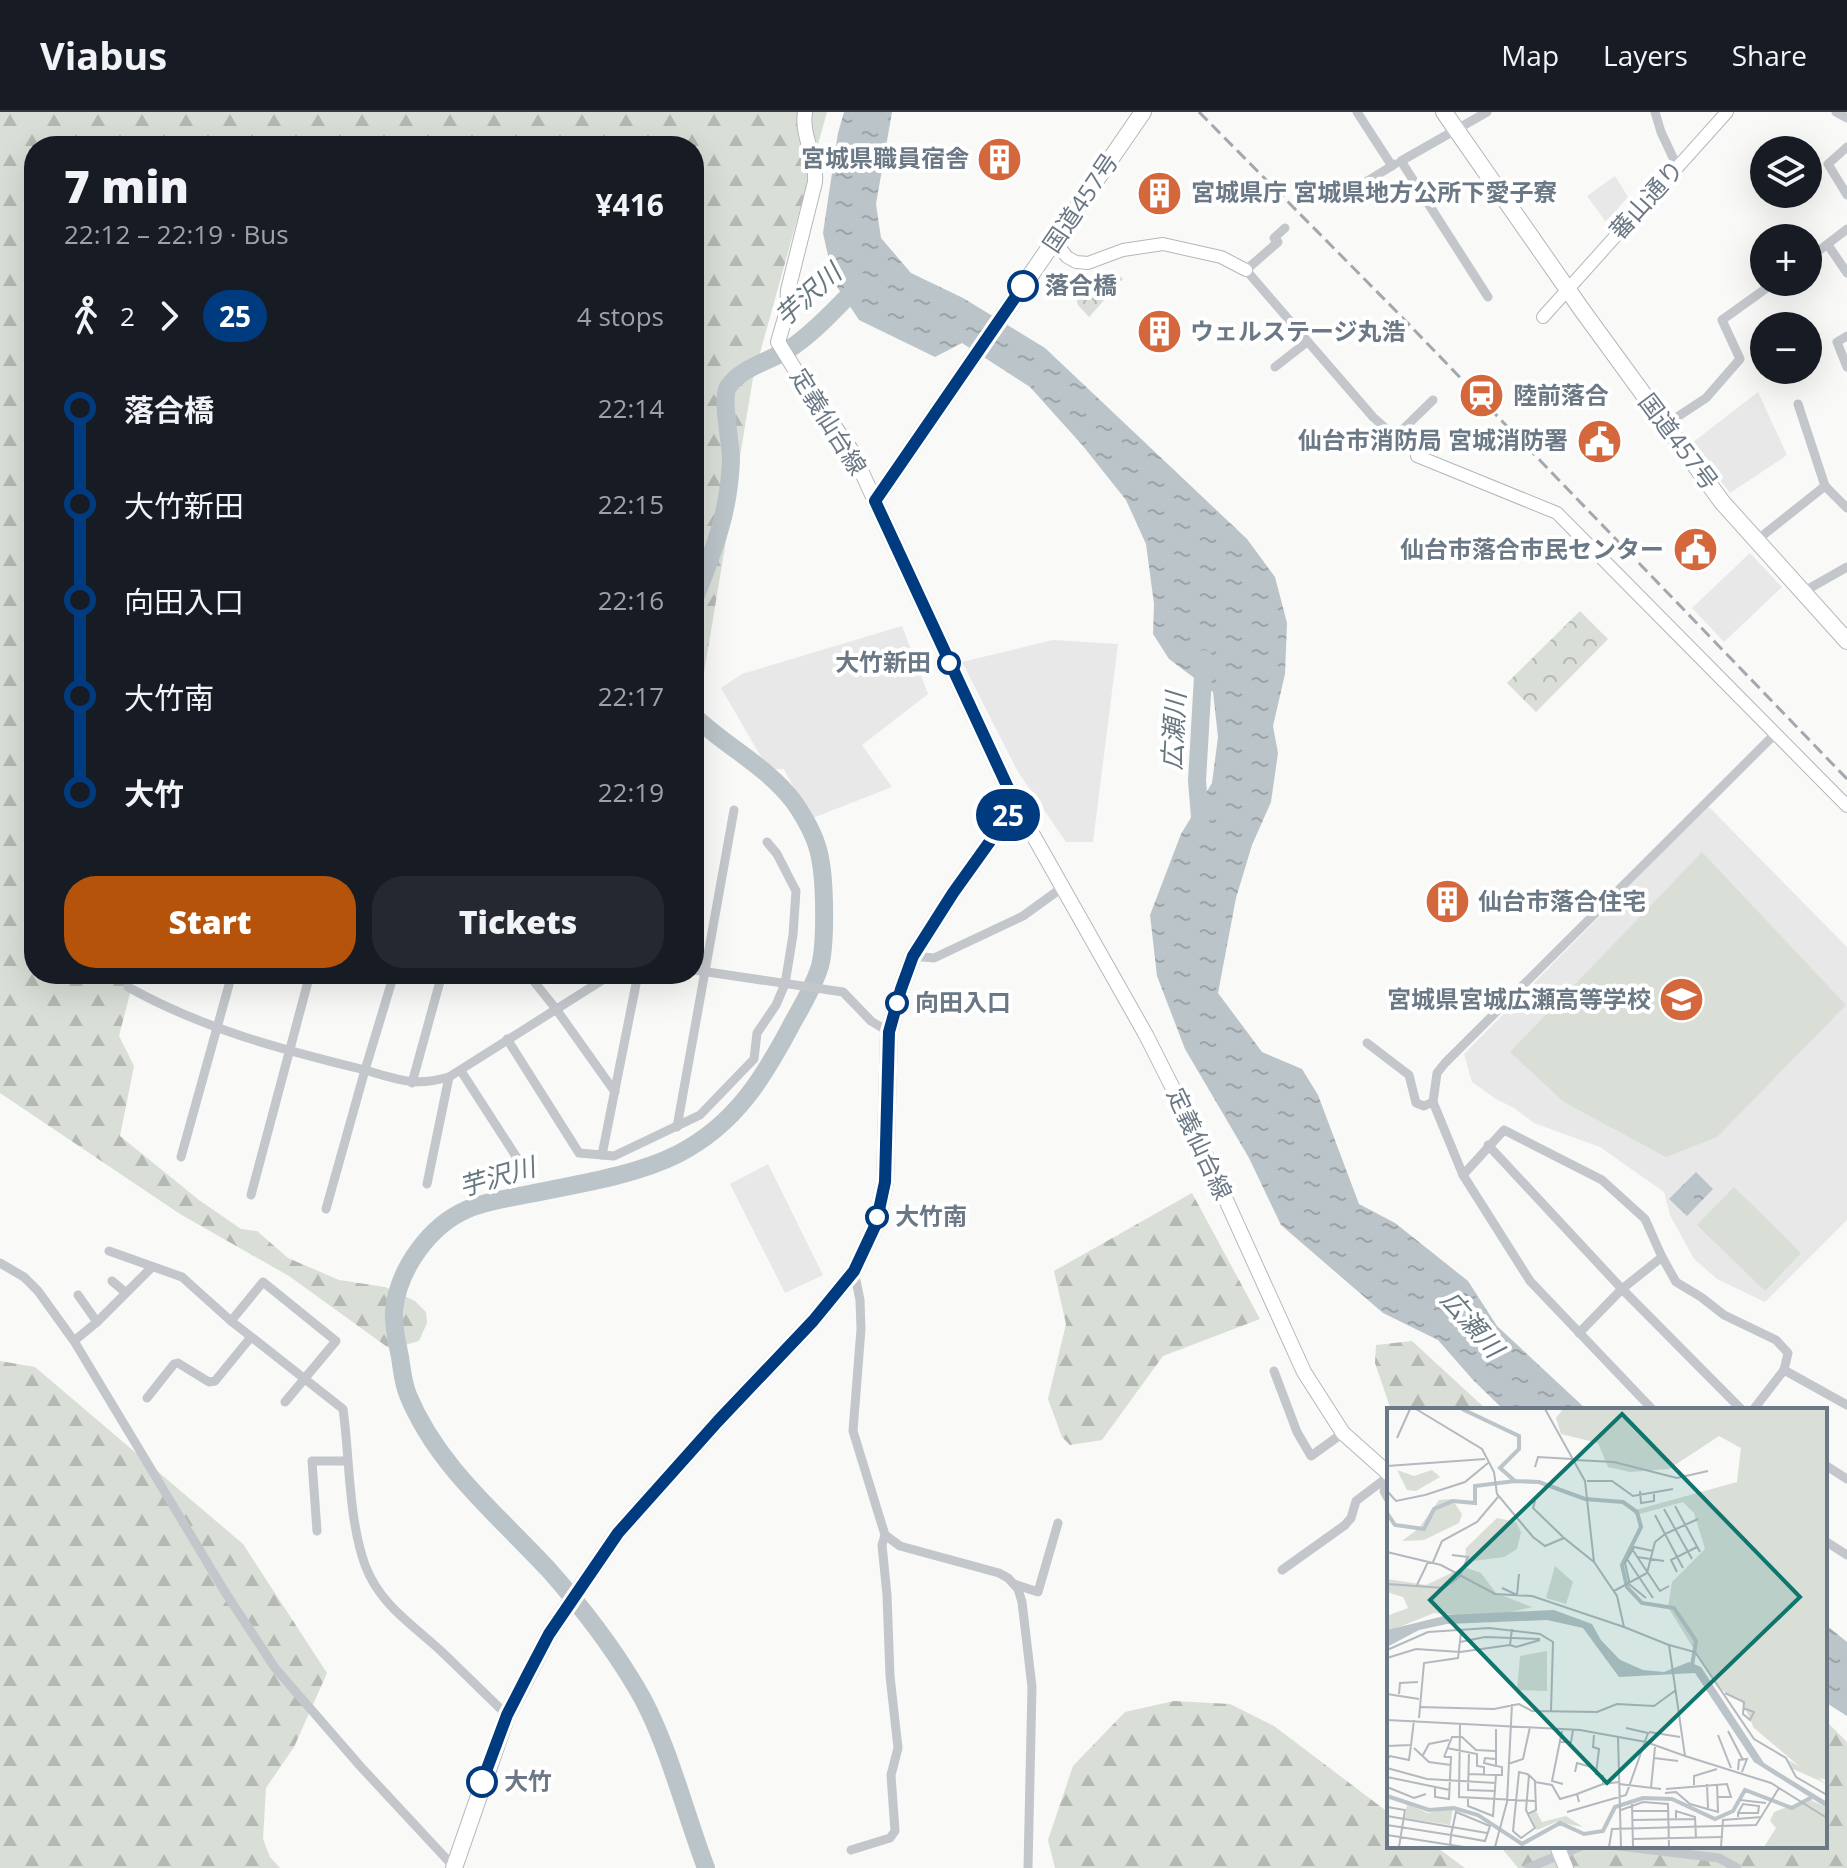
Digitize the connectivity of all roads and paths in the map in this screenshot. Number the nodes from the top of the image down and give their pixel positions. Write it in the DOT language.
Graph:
graph roads {
  1 [pos="805,112"];
  2 [pos="1143,112"];
  3 [pos="1357,112"];
  4 [pos="1444,112"];
  5 [pos="1487,112"];
  6 [pos="1655,112"];
  7 [pos="1727,112"];
  8 [pos="1836,112"];
  9 [pos="1847,118"];
  10 [pos="1454,129"];
  11 [pos="1847,147"];
  12 [pos="1396,164"];
  13 [pos="1677,166"];
  14 [pos="1364,183"];
  15 [pos="1847,195"];
  16 [pos="1285,228"];
  17 [pos="1847,229"];
  18 [pos="1055,241"];
  19 [pos="1828,245"];
  20 [pos="1822,249"];
  21 [pos="1246,270"];
  22 [pos="1847,273"];
  23 [pos="1568,290"];
  24 [pos="1755,296"];
  25 [pos="1488,297"];
  26 [pos="1543,317"];
  27 [pos="1847,336"];
  28 [pos="1307,342"];
  29 [pos="1275,367"];
  30 [pos="1847,367"];
  31 [pos="1433,400"];
  32 [pos="1798,404"];
  33 [pos="1665,425"];
  34 [pos="1395,437"];
  35 [pos="1417,456"];
  36 [pos="1825,486"];
  37 [pos="875,501"];
  38 [pos="1847,508"];
  39 [pos="1757,540"];
  40 [pos="1847,567"];
  41 [pos="1803,592"];
  42 [pos="1847,641"];
  43 [pos="1775,734"];
  44 [pos="1016,805"];
  45 [pos="1847,806"];
  46 [pos="734,810"];
  47 [pos="767,842"];
  48 [pos="1063,887"];
  49 [pos="704,944"];
  50 [pos="913,956"];
  51 [pos="704,972"];
  52 [pos="229,984"];
  53 [pos="307,984"];
  54 [pos="391,984"];
  55 [pos="439,984"];
  56 [pos="536,984"];
  57 [pos="595,984"];
  58 [pos="636,984"];
  59 [pos="696,984"];
  60 [pos="788,984"];
  61 [pos="128,987"];
  62 [pos="556,1009"];
  63 [pos="217,1029"];
  64 [pos="889,1032"];
  65 [pos="507,1039"];
  66 [pos="1367,1043"];
  67 [pos="289,1052"];
  68 [pos="365,1070"];
  69 [pos="461,1071"];
  70 [pos="449,1077"];
  71 [pos="412,1083"];
  72 [pos="615,1092"];
  73 [pos="1433,1102"];
  74 [pos="677,1127"];
  75 [pos="1488,1145"];
  76 [pos="602,1155"];
  77 [pos="181,1157"];
  78 [pos="519,1161"];
  79 [pos="1463,1175"];
  80 [pos="427,1184"];
  81 [pos="251,1195"];
  82 [pos="326,1209"];
  83 [pos="109,1251"];
  84 [pos="1662,1257"];
  85 [pos="0,1263"];
  86 [pos="152,1267"];
  87 [pos="854,1271"];
  88 [pos="112,1281"];
  89 [pos="1622,1289"];
  90 [pos="125,1292"];
  91 [pos="78,1295"];
  92 [pos="231,1321"];
  93 [pos="97,1322"];
  94 [pos="1579,1333"];
  95 [pos="251,1337"];
  96 [pos="74,1341"];
  97 [pos="1784,1370"];
  98 [pos="1274,1371"];
  99 [pos="304,1380"];
  100 [pos="147,1398"];
  101 [pos="285,1402"];
  102 [pos="1847,1405"];
  103 [pos="1651,1408"];
  104 [pos="1740,1408"];
  105 [pos="1755,1408"];
  106 [pos="1343,1433"];
  107 [pos="347,1461"];
  108 [pos="1827,1466"];
  109 [pos="1387,1474"];
  110 [pos="1387,1478"];
  111 [pos="1847,1479"];
  112 [pos="1058,1523"];
  113 [pos="317,1531"];
  114 [pos="885,1535"];
  115 [pos="1827,1542"];
  116 [pos="1847,1555"];
  117 [pos="1282,1570"];
  118 [pos="1014,1584"];
  119 [pos="507,1715"];
  120 [pos="1636,1848"];
  121 [pos="851,1850"];
  122 [pos="1561,1856"];
  123 [pos="454,1868"];
  124 [pos="1028,1868"];
  125 [pos="1528,1868"];
  126 [pos="1737,1868"];
  1 -- 37 [label="main road, 定義仙台線"];
  2 -- 18 [label="highway, 国道457号"];
  3 -- 12 [label="street"];
  4 -- 10 [label="highway, 国道457号"];
  5 -- 10 [label="street"];
  6 -- 13 [label="street"];
  7 -- 13 [label="street, 蕃山通り"];
  8 -- 9 [label="street"];
  10 -- 12 [label="street"];
  10 -- 23 [label="highway, 国道457号"];
  11 -- 15 [label="street"];
  12 -- 14 [label="street"];
  12 -- 25 [label="street"];
  13 -- 23 [label="street, 蕃山通り"];
  16 -- 21 [label="street"];
  17 -- 19 [label="street"];
  18 -- 21 [label="street"];
  18 -- 37 [label="highway, 国道457号"];
  19 -- 20 [label="street"];
  19 -- 22 [label="street"];
  21 -- 28 [label="street"];
  23 -- 26 [label="street, 蕃山通り"];
  23 -- 33 [label="highway, 国道457号"];
  24 -- 33 [label="street"];
  27 -- 30 [label="street"];
  28 -- 29 [label="street"];
  28 -- 34 [label="street"];
  31 -- 34 [label="street"];
  32 -- 36 [label="street"];
  33 -- 39 [label="highway, 国道457号"];
  34 -- 35 [label="street"];
  35 -- 43 [label="street"];
  36 -- 38 [label="street"];
  36 -- 39 [label="street"];
  37 -- 44 [label="highway"];
  39 -- 41 [label="highway, 国道457号"];
  40 -- 41 [label="street"];
  41 -- 42 [label="highway, 国道457号"];
  43 -- 45 [label="street"];
  43 -- 73 [label="street"];
  44 -- 48 [label="main road, 定義仙台線"];
  44 -- 50 [label="highway"];
  46 -- 49 [label="street"];
  47 -- 60 [label="street"];
  48 -- 50 [label="street"];
  48 -- 106 [label="main road, 定義仙台線"];
  50 -- 64 [label="highway"];
  51 -- 60 [label="street"];
  52 -- 63 [label="street"];
  53 -- 67 [label="street"];
  54 -- 68 [label="street"];
  55 -- 71 [label="street"];
  56 -- 62 [label="street"];
  57 -- 62 [label="street"];
  58 -- 72 [label="street"];
  59 -- 74 [label="street"];
  60 -- 64 [label="street"];
  60 -- 74 [label="street"];
  61 -- 63 [label="street"];
  62 -- 65 [label="street"];
  62 -- 72 [label="street"];
  63 -- 67 [label="street"];
  63 -- 77 [label="street"];
  64 -- 87 [label="highway"];
  65 -- 69 [label="street"];
  65 -- 76 [label="street"];
  66 -- 73 [label="street"];
  67 -- 68 [label="street"];
  67 -- 81 [label="street"];
  68 -- 71 [label="street"];
  68 -- 82 [label="street"];
  69 -- 70 [label="street"];
  69 -- 78 [label="street"];
  70 -- 71 [label="street"];
  70 -- 80 [label="street"];
  72 -- 76 [label="street"];
  73 -- 79 [label="street"];
  74 -- 76 [label="street"];
  75 -- 79 [label="street"];
  75 -- 84 [label="street"];
  75 -- 89 [label="street"];
  79 -- 94 [label="street"];
  83 -- 86 [label="street"];
  84 -- 89 [label="street"];
  84 -- 97 [label="street"];
  85 -- 96 [label="street"];
  86 -- 90 [label="street"];
  86 -- 92 [label="street"];
  87 -- 114 [label="street"];
  87 -- 119 [label="highway"];
  88 -- 90 [label="street"];
  89 -- 94 [label="street"];
  89 -- 104 [label="street"];
  90 -- 93 [label="street"];
  91 -- 93 [label="street"];
  92 -- 95 [label="street"];
  92 -- 99 [label="street"];
  93 -- 96 [label="street"];
  94 -- 103 [label="street"];
  95 -- 99 [label="street"];
  95 -- 100 [label="street"];
  96 -- 123 [label="street"];
  97 -- 102 [label="street"];
  97 -- 105 [label="street"];
  98 -- 106 [label="street"];
  99 -- 101 [label="street"];
  99 -- 107 [label="street"];
  106 -- 109 [label="main road, 定義仙台線"];
  107 -- 113 [label="street"];
  107 -- 119 [label="street"];
  108 -- 111 [label="street"];
  110 -- 117 [label="street"];
  112 -- 118 [label="street"];
  114 -- 118 [label="street"];
  114 -- 121 [label="street"];
  115 -- 116 [label="street"];
  118 -- 124 [label="street"];
  119 -- 123 [label="highway"];
  120 -- 126 [label="street"];
  122 -- 125 [label="street"];
}
